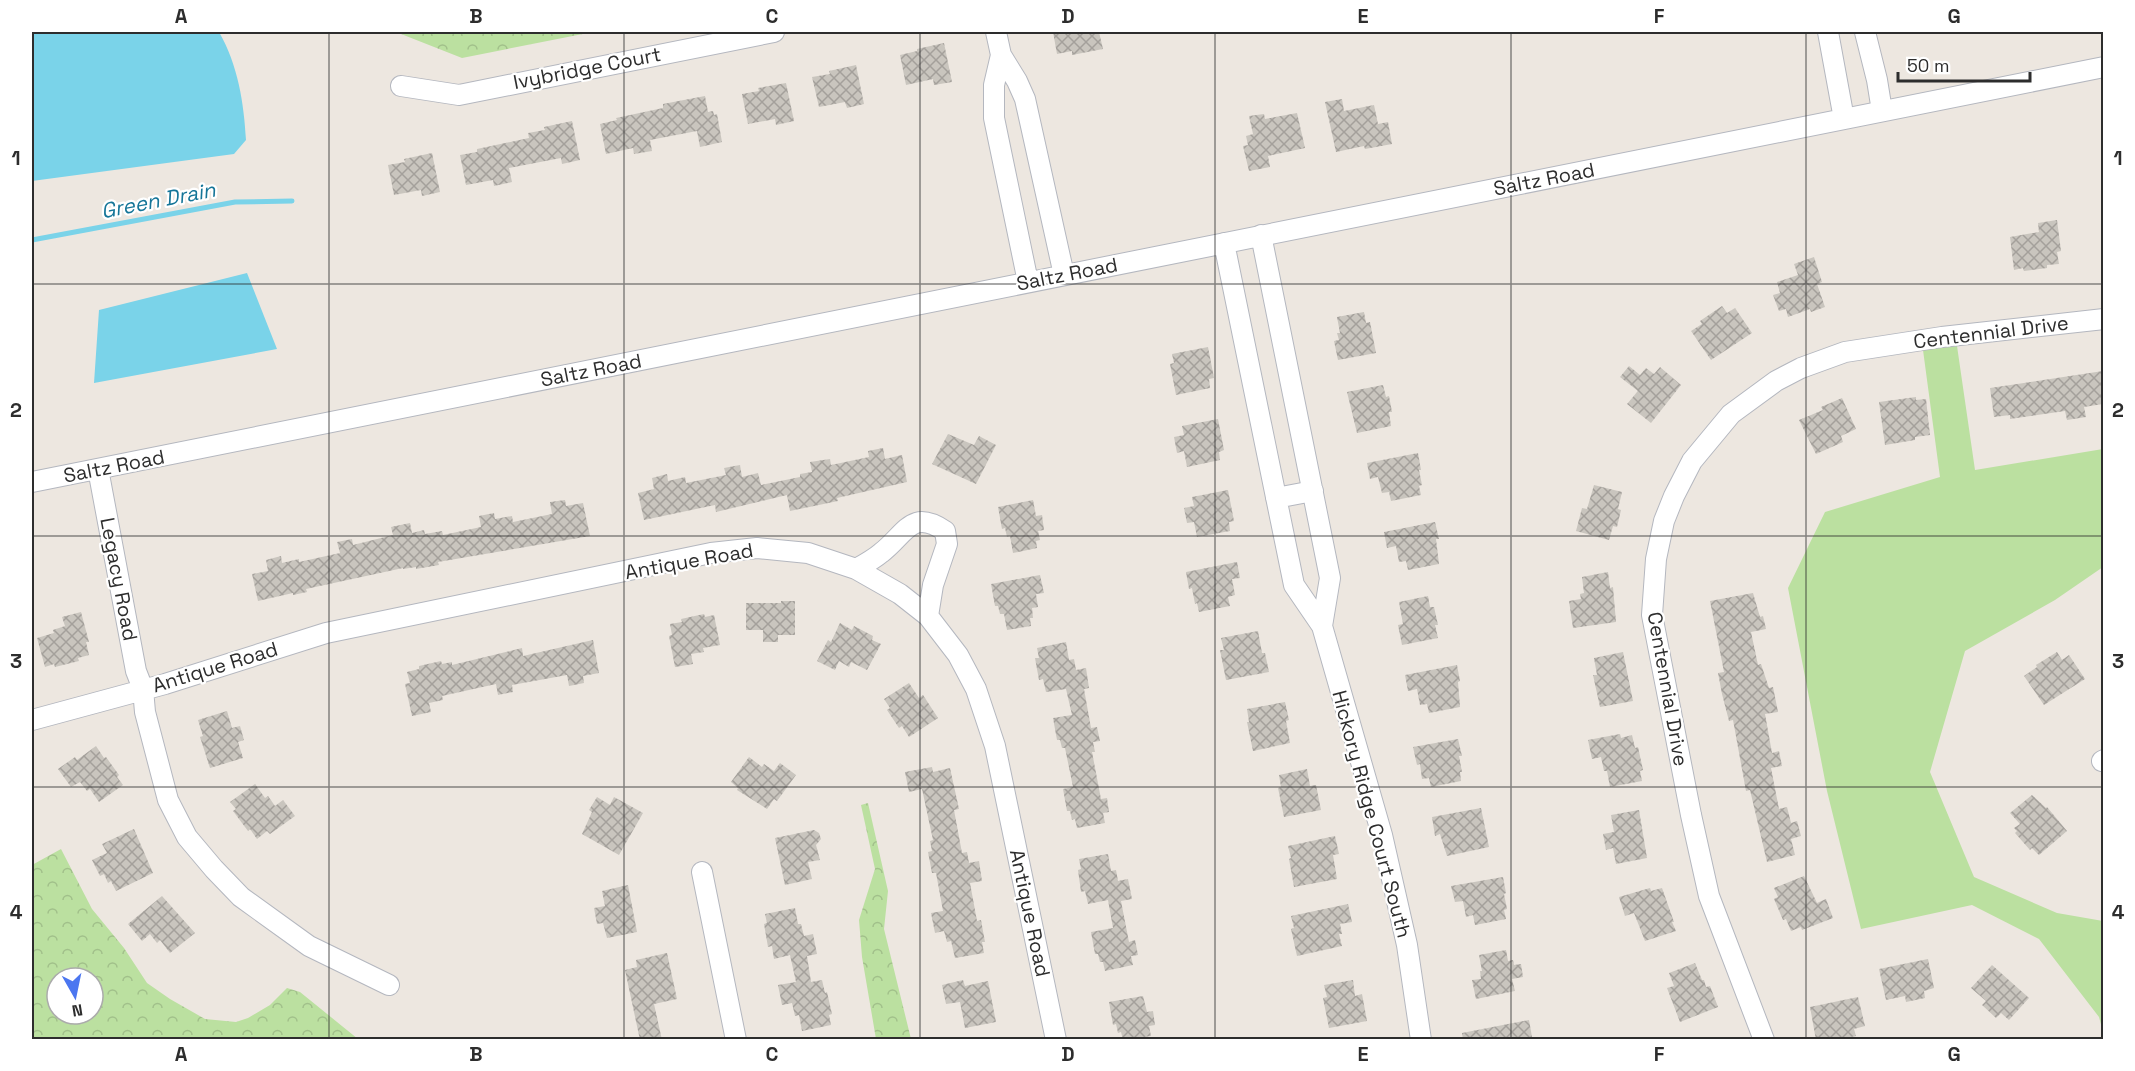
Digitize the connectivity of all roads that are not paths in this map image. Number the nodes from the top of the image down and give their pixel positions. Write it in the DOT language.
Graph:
graph roads {
  1 [pos="774,32"];
  2 [pos="996,32"];
  3 [pos="1828,32"];
  4 [pos="1865,32"];
  5 [pos="1001,55"];
  6 [pos="2103,67"];
  7 [pos="401,86"];
  8 [pos="1882,111"];
  9 [pos="1844,119"];
  10 [pos="1261,235"];
  11 [pos="1224,243"];
  12 [pos="1064,275"];
  13 [pos="1028,282"];
  14 [pos="2103,319"];
  15 [pos="98,469"];
  16 [pos="32,482"];
  17 [pos="1312,491"];
  18 [pos="1276,498"];
  19 [pos="856,568"];
  20 [pos="928,616"];
  21 [pos="1322,626"];
  22 [pos="143,689"];
  23 [pos="32,720"];
  24 [pos="702,872"];
  25 [pos="389,985"];
  26 [pos="736,1040"];
  27 [pos="1056,1040"];
  28 [pos="1421,1040"];
  29 [pos="1764,1040"];
  1 -- 7 [label="street, Ivybridge Court"];
  2 -- 5 [label="street"];
  3 -- 9 [label="street"];
  4 -- 8 [label="street"];
  5 -- 12 [label="street"];
  5 -- 13 [label="street"];
  6 -- 8 [label="street, Saltz Road"];
  8 -- 9 [label="street, Saltz Road"];
  9 -- 10 [label="street, Saltz Road"];
  10 -- 11 [label="street, Saltz Road"];
  10 -- 17 [label="street, Hickory Ridge Court South"];
  11 -- 12 [label="street, Saltz Road"];
  11 -- 18 [label="street, Hickory Ridge Court South"];
  12 -- 13 [label="street, Saltz Road"];
  13 -- 15 [label="street, Saltz Road"];
  14 -- 29 [label="street, Centennial Drive"];
  15 -- 16 [label="street, Saltz Road"];
  15 -- 22 [label="street, Legacy Road"];
  17 -- 18 [label="street"];
  17 -- 21 [label="street, Hickory Ridge Court South"];
  18 -- 21 [label="street, Hickory Ridge Court South"];
  19 -- 20 [label="street, Antique Road"];
  19 -- 20 [label="street"];
  19 -- 22 [label="street, Antique Road"];
  20 -- 27 [label="street, Antique Road"];
  21 -- 28 [label="street, Hickory Ridge Court South"];
  22 -- 23 [label="street, Antique Road"];
  22 -- 25 [label="street, Legacy Road"];
  24 -- 26 [label="street"];
}
